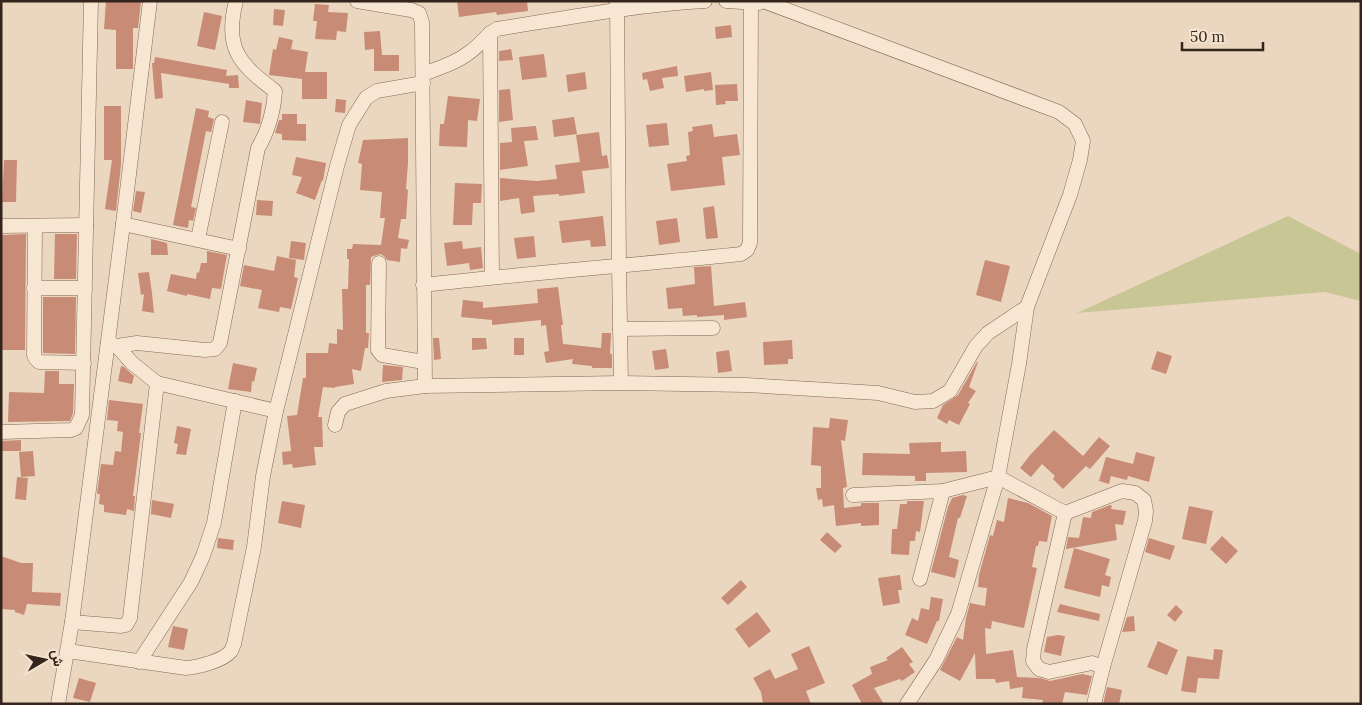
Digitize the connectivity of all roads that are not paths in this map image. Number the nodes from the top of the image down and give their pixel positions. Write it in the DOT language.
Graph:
graph roads {
  1 [pos="91,1"];
  2 [pos="150,1"];
  3 [pos="236,1"];
  4 [pos="357,1"];
  5 [pos="705,1"];
  6 [pos="726,1"];
  7 [pos="761,3"];
  8 [pos="617,5"];
  9 [pos="490,33"];
  10 [pos="422,78"];
  11 [pos="222,122"];
  12 [pos="123,224"];
  13 [pos="86,225"];
  14 [pos="1,226"];
  15 [pos="34,226"];
  16 [pos="198,239"];
  17 [pos="239,249"];
  18 [pos="379,263"];
  19 [pos="619,266"];
  20 [pos="492,277"];
  21 [pos="423,286"];
  22 [pos="34,288"];
  23 [pos="85,288"];
  24 [pos="1027,307"];
  25 [pos="713,328"];
  26 [pos="620,329"];
  27 [pos="113,344"];
  28 [pos="424,362"];
  29 [pos="84,363"];
  30 [pos="157,383"];
  31 [pos="621,383"];
  32 [pos="425,386"];
  33 [pos="235,402"];
  34 [pos="276,411"];
  35 [pos="335,425"];
  36 [pos="1,432"];
  37 [pos="998,476"];
  38 [pos="943,491"];
  39 [pos="853,495"];
  40 [pos="1065,513"];
  41 [pos="920,579"];
  42 [pos="72,622"];
  43 [pos="68,651"];
  44 [pos="139,662"];
  45 [pos="1103,667"];
  46 [pos="58,704"];
  47 [pos="907,704"];
  48 [pos="1094,704"];
  1 -- 13 [label="street"];
  2 -- 12 [label="street"];
  3 -- 17 [label="street"];
  4 -- 10 [label="street"];
  5 -- 8 [label="street"];
  6 -- 7 [label="street"];
  7 -- 19 [label="street"];
  7 -- 24 [label="street"];
  8 -- 9 [label="street"];
  8 -- 19 [label="street"];
  9 -- 10 [label="street"];
  9 -- 20 [label="street"];
  10 -- 21 [label="street"];
  10 -- 34 [label="street"];
  11 -- 16 [label="street"];
  12 -- 16 [label="street"];
  12 -- 27 [label="street"];
  13 -- 15 [label="street"];
  13 -- 23 [label="street"];
  14 -- 15 [label="street"];
  15 -- 22 [label="street"];
  16 -- 17 [label="street"];
  17 -- 27 [label="street"];
  18 -- 28 [label="street"];
  19 -- 20 [label="street"];
  19 -- 26 [label="street"];
  20 -- 21 [label="street"];
  21 -- 28 [label="street"];
  22 -- 23 [label="street"];
  22 -- 29 [label="street"];
  23 -- 29 [label="street"];
  24 -- 31 [label="street"];
  24 -- 37 [label="street"];
  25 -- 26 [label="street"];
  26 -- 31 [label="street"];
  27 -- 30 [label="street"];
  27 -- 42 [label="street"];
  28 -- 32 [label="street"];
  29 -- 36 [label="street"];
  30 -- 33 [label="street"];
  30 -- 42 [label="street"];
  31 -- 32 [label="street"];
  32 -- 35 [label="street"];
  33 -- 34 [label="street"];
  33 -- 44 [label="street"];
  34 -- 44 [label="street"];
  37 -- 38 [label="street"];
  37 -- 40 [label="street"];
  37 -- 47 [label="street"];
  38 -- 39 [label="street"];
  38 -- 41 [label="street"];
  40 -- 45 [label="street"];
  40 -- 45 [label="street"];
  42 -- 43 [label="street"];
  43 -- 44 [label="street"];
  43 -- 46 [label="street"];
  45 -- 48 [label="street"];
}
